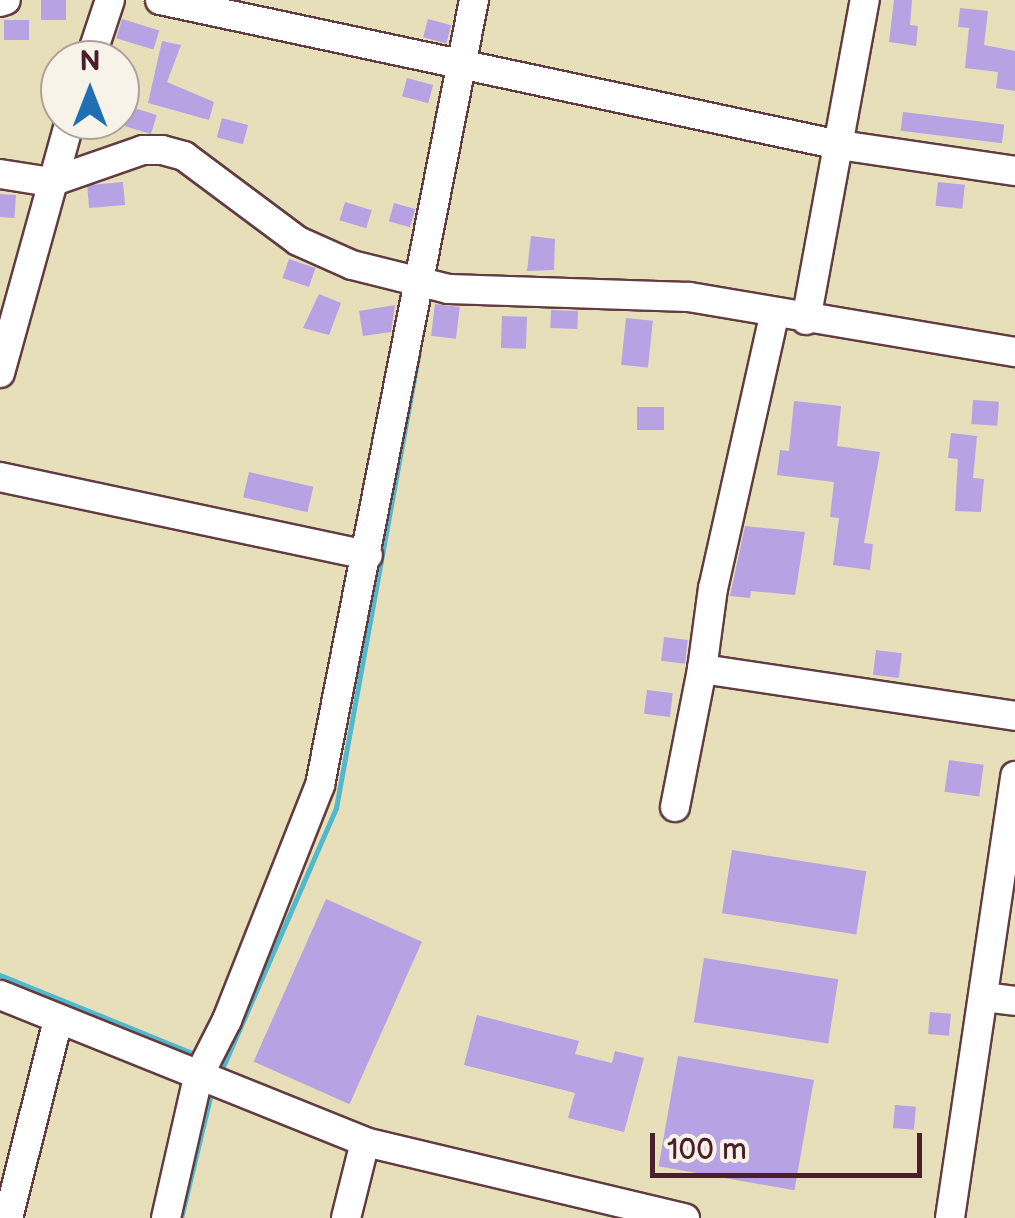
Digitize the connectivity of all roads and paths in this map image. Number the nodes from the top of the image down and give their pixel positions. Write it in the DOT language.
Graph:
graph roads {
  1 [pos="110,0"];
  2 [pos="160,0"];
  3 [pos="474,0"];
  4 [pos="866,0"];
  5 [pos="97,40"];
  6 [pos="461,65"];
  7 [pos="64,140"];
  8 [pos="838,146"];
  9 [pos="1015,171"];
  10 [pos="0,174"];
  11 [pos="51,182"];
  12 [pos="419,282"];
  13 [pos="774,316"];
  14 [pos="806,320"];
  15 [pos="1015,352"];
  16 [pos="0,374"];
  17 [pos="0,477"];
  18 [pos="368,555"];
  19 [pos="702,669"];
  20 [pos="1015,716"];
  21 [pos="1015,776"];
  22 [pos="675,807"];
  23 [pos="0,995"];
  24 [pos="984,997"];
  25 [pos="1015,1001"];
  26 [pos="58,1020"];
  27 [pos="198,1077"];
  28 [pos="365,1142"];
  29 [pos="611,1210"];
  30 [pos="8,1218"];
  31 [pos="166,1218"];
  32 [pos="346,1218"];
  33 [pos="685,1218"];
  34 [pos="950,1218"];
  1 -- 5 [label="street"];
  2 -- 6 [label="street"];
  3 -- 6 [label="street"];
  4 -- 8 [label="street"];
  6 -- 8 [label="street"];
  6 -- 12 [label="street"];
  7 -- 11 [label="street"];
  8 -- 9 [label="street"];
  8 -- 14 [label="street"];
  10 -- 11 [label="street"];
  11 -- 12 [label="street"];
  11 -- 16 [label="street"];
  12 -- 13 [label="street"];
  12 -- 18 [label="street"];
  13 -- 14 [label="street"];
  13 -- 19 [label="street"];
  14 -- 15 [label="street"];
  17 -- 18 [label="street"];
  18 -- 27 [label="street"];
  19 -- 20 [label="street"];
  19 -- 22 [label="street"];
  21 -- 24 [label="street"];
  23 -- 26 [label="street"];
  24 -- 25 [label="street"];
  24 -- 34 [label="street"];
  26 -- 27 [label="street"];
  26 -- 30 [label="street"];
  27 -- 28 [label="street"];
  27 -- 31 [label="street"];
  28 -- 29 [label="street"];
  28 -- 32 [label="street"];
  29 -- 33 [label="street"];
}
